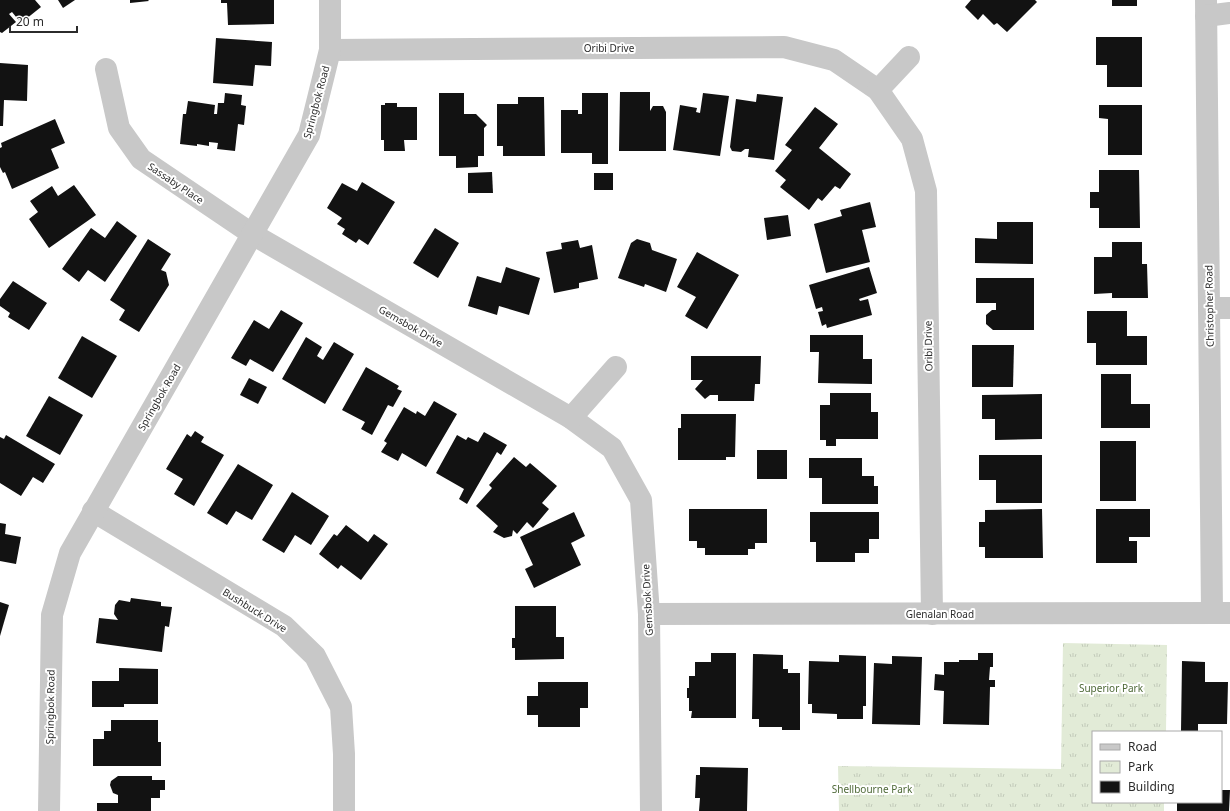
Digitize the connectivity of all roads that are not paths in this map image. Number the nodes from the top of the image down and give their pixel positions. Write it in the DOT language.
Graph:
graph roads {
  1 [pos="330,0"];
  2 [pos="1206,8"];
  3 [pos="1230,13"];
  4 [pos="330,50"];
  5 [pos="909,57"];
  6 [pos="106,69"];
  7 [pos="878,90"];
  8 [pos="252,234"];
  9 [pos="1220,308"];
  10 [pos="616,367"];
  11 [pos="570,418"];
  12 [pos="93,511"];
  13 [pos="1221,612"];
  14 [pos="649,614"];
  15 [pos="932,614"];
  16 [pos="49,811"];
  17 [pos="344,811"];
  18 [pos="651,811"];
  1 -- 4 [label="street, Springbok Road"];
  2 -- 3 [label="street"];
  2 -- 9 [label="street, Christopher Road"];
  4 -- 7 [label="street, Oribi Drive"];
  4 -- 8 [label="street, Springbok Road"];
  5 -- 7 [label="street"];
  6 -- 8 [label="street, Sassaby Place"];
  7 -- 15 [label="street, Oribi Drive"];
  8 -- 11 [label="street, Gemsbok Drive"];
  8 -- 12 [label="street, Springbok Road"];
  9 -- 13 [label="street, Christopher Road"];
  10 -- 11 [label="street"];
  11 -- 14 [label="street, Gemsbok Drive"];
  12 -- 16 [label="street, Springbok Road"];
  12 -- 17 [label="street, Bushbuck Drive"];
  13 -- 15 [label="street, Glenalan Road"];
  14 -- 15 [label="street, Glenalan Road"];
  14 -- 18 [label="street, Gemsbok Drive"];
}
